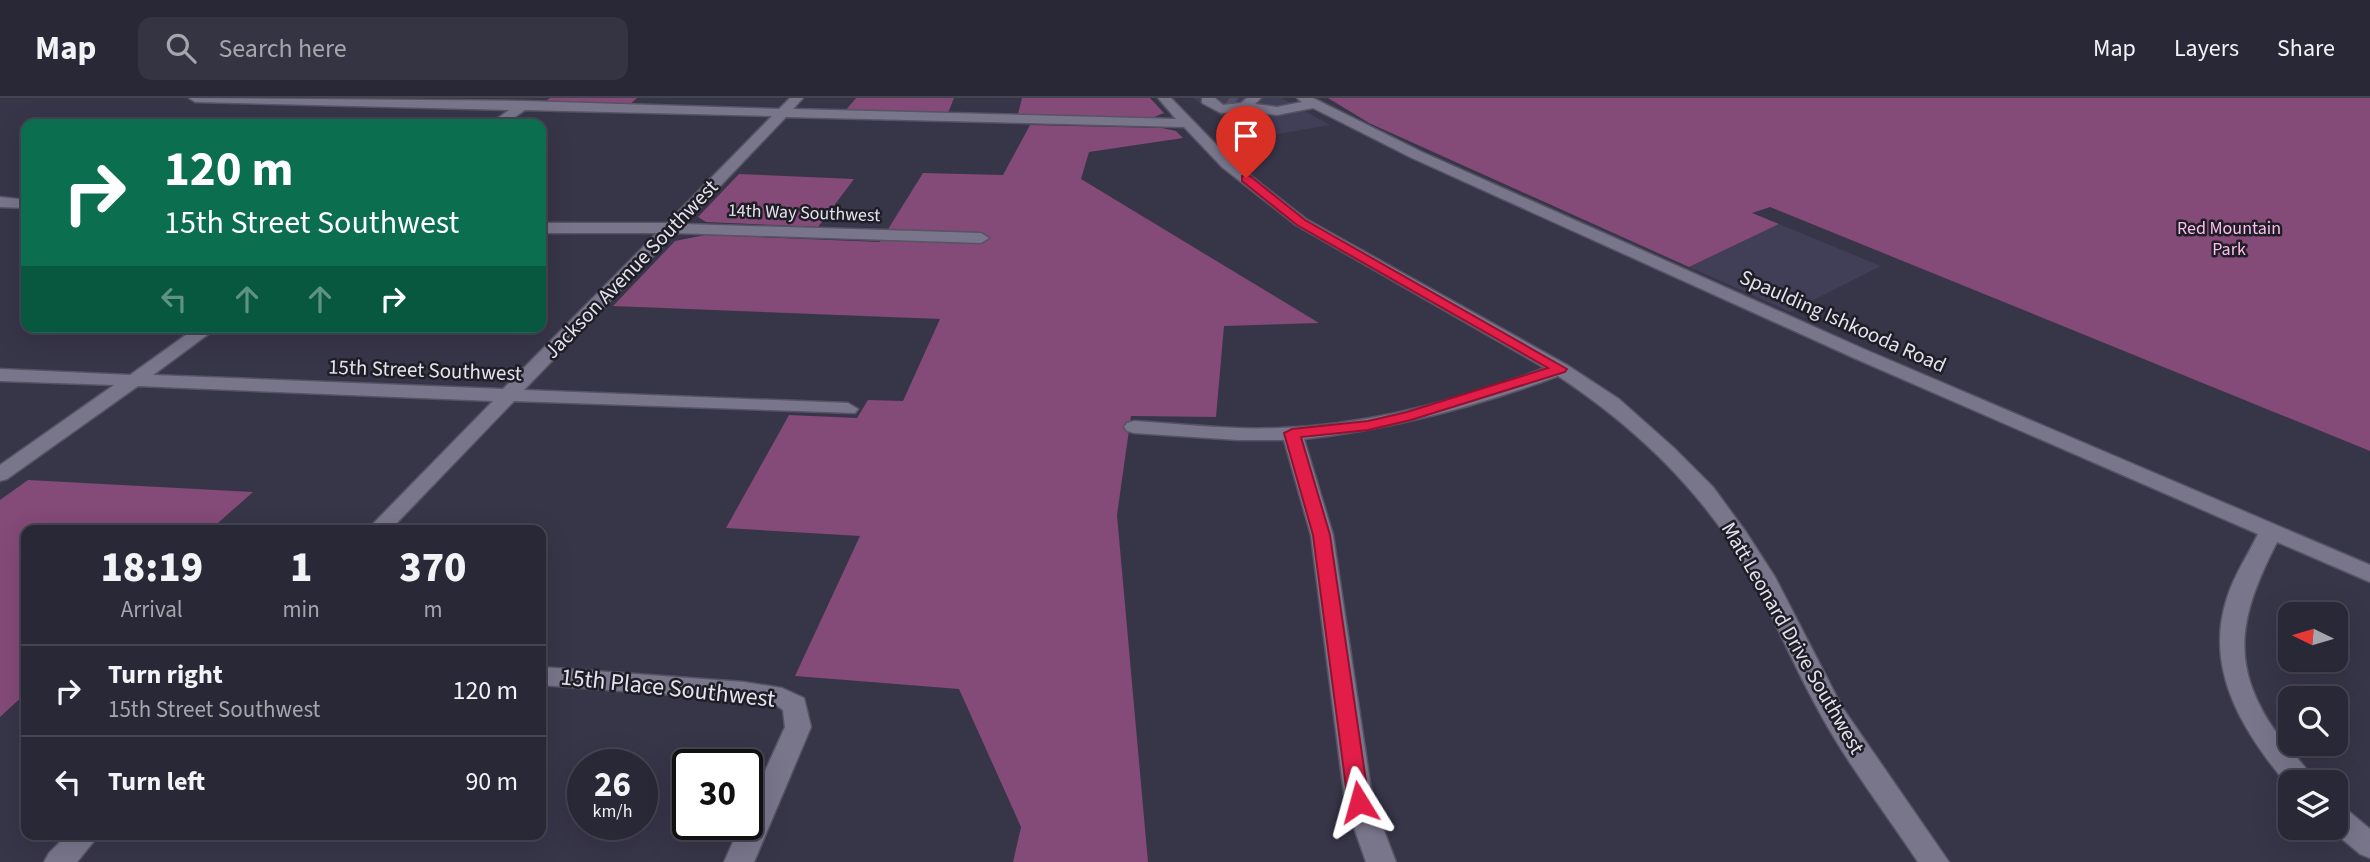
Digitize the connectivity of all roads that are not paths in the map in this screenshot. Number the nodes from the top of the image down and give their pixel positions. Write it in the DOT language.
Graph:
graph roads {
  1 [pos="195,98"];
  2 [pos="203,98"];
  3 [pos="535,98"];
  4 [pos="797,98"];
  5 [pos="1164,98"];
  6 [pos="1209,98"];
  7 [pos="1308,101"];
  8 [pos="1246,102"];
  9 [pos="522,107"];
  10 [pos="781,114"];
  11 [pos="504,119"];
  12 [pos="1186,124"];
  13 [pos="0,202"];
  14 [pos="21,204"];
  15 [pos="546,228"];
  16 [pos="671,228"];
  17 [pos="981,238"];
  18 [pos="201,333"];
  19 [pos="1560,369"];
  20 [pos="0,374"];
  21 [pos="134,380"];
  22 [pos="508,396"];
  23 [pos="848,409"];
  24 [pos="1133,427"];
  25 [pos="1292,433"];
  26 [pos="0,475"];
  27 [pos="383,525"];
  28 [pos="2270,533"];
  29 [pos="2370,574"];
  30 [pos="546,676"];
  31 [pos="2290,770"];
  32 [pos="2348,827"];
  33 [pos="80,840"];
  34 [pos="2370,846"];
  35 [pos="59,862"];
  36 [pos="739,862"];
  37 [pos="1381,862"];
  38 [pos="1934,862"];
  1 -- 2 [label="street"];
  2 -- 9 [label="street"];
  3 -- 9 [label="street"];
  4 -- 10 [label="street, Jackson Avenue Southwest"];
  5 -- 12 [label="street, Matt Leonard Drive Southwest"];
  6 -- 8 [label="street"];
  7 -- 8 [label="street"];
  7 -- 28 [label="street, Spaulding Ishkooda Road"];
  9 -- 10 [label="street"];
  9 -- 11 [label="street"];
  10 -- 12 [label="street"];
  10 -- 16 [label="street, Jackson Avenue Southwest"];
  12 -- 19 [label="street, Matt Leonard Drive Southwest"];
  13 -- 14 [label="street"];
  15 -- 16 [label="street, 14th Way Southwest"];
  16 -- 17 [label="street, 14th Way Southwest"];
  16 -- 22 [label="street, Jackson Avenue Southwest"];
  18 -- 21 [label="street"];
  19 -- 25 [label="street"];
  19 -- 38 [label="street, Matt Leonard Drive Southwest"];
  20 -- 21 [label="street, 15th Street Southwest"];
  21 -- 22 [label="street, 15th Street Southwest"];
  21 -- 26 [label="street"];
  22 -- 23 [label="street, 15th Street Southwest"];
  22 -- 27 [label="street, Jackson Avenue Southwest"];
  24 -- 25 [label="street"];
  25 -- 37 [label="street"];
  28 -- 29 [label="street, Spaulding Ishkooda Road"];
  28 -- 31 [label="street"];
  30 -- 36 [label="street, 15th Place Southwest"];
  32 -- 34 [label="street"];
  33 -- 35 [label="street"];
}
